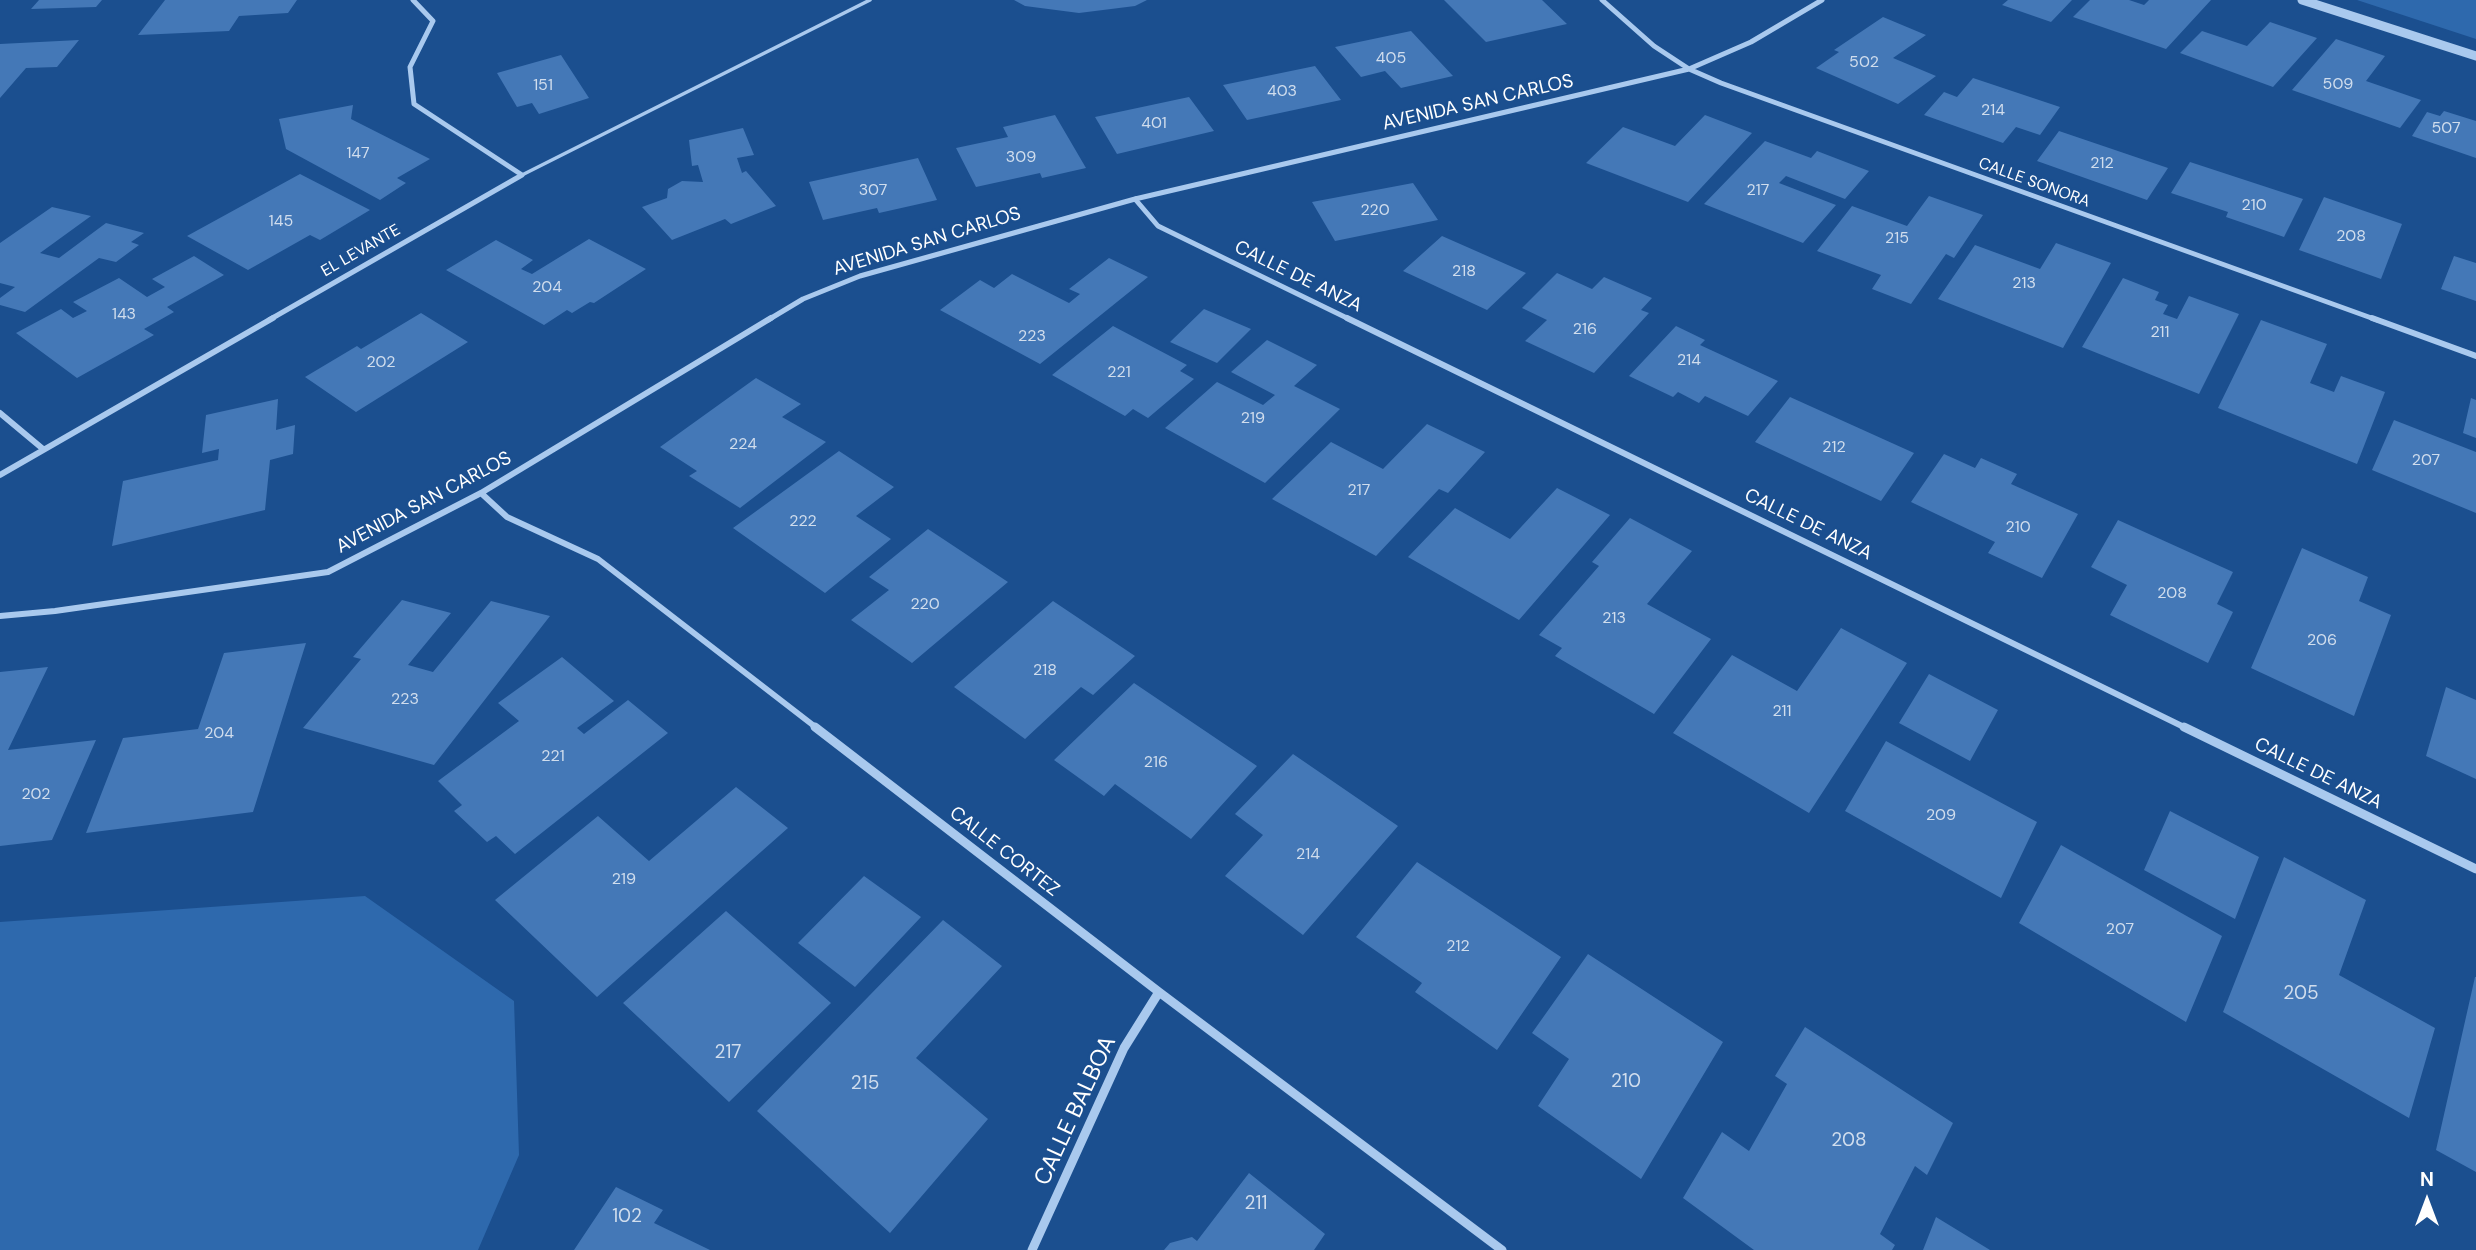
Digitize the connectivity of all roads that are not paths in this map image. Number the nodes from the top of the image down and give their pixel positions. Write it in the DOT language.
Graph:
graph roads {
  1 [pos="413,0"];
  2 [pos="870,0"];
  3 [pos="1601,0"];
  4 [pos="1822,0"];
  5 [pos="2302,0"];
  6 [pos="2476,56"];
  7 [pos="1689,69"];
  8 [pos="522,176"];
  9 [pos="1135,199"];
  10 [pos="2476,356"];
  11 [pos="0,413"];
  12 [pos="43,449"];
  13 [pos="0,475"];
  14 [pos="481,493"];
  15 [pos="0,616"];
  16 [pos="2476,869"];
  17 [pos="1159,992"];
  18 [pos="1032,1250"];
  19 [pos="1502,1250"];
  1 -- 8 [label="street"];
  2 -- 8 [label="lane"];
  3 -- 7 [label="street, CALLE SONORA"];
  4 -- 7 [label="street, AVENIDA SAN CARLOS"];
  5 -- 6 [label="street"];
  7 -- 9 [label="street, AVENIDA SAN CARLOS"];
  7 -- 10 [label="street, CALLE SONORA"];
  8 -- 12 [label="street, EL LEVANTE"];
  9 -- 14 [label="street, AVENIDA SAN CARLOS"];
  9 -- 16 [label="street, CALLE DE ANZA"];
  11 -- 12 [label="street"];
  12 -- 13 [label="street, EL LEVANTE"];
  14 -- 15 [label="street, AVENIDA SAN CARLOS"];
  14 -- 17 [label="street, CALLE CORTEZ"];
  17 -- 18 [label="street, CALLE BALBOA"];
  17 -- 19 [label="street, CALLE CORTEZ"];
}
